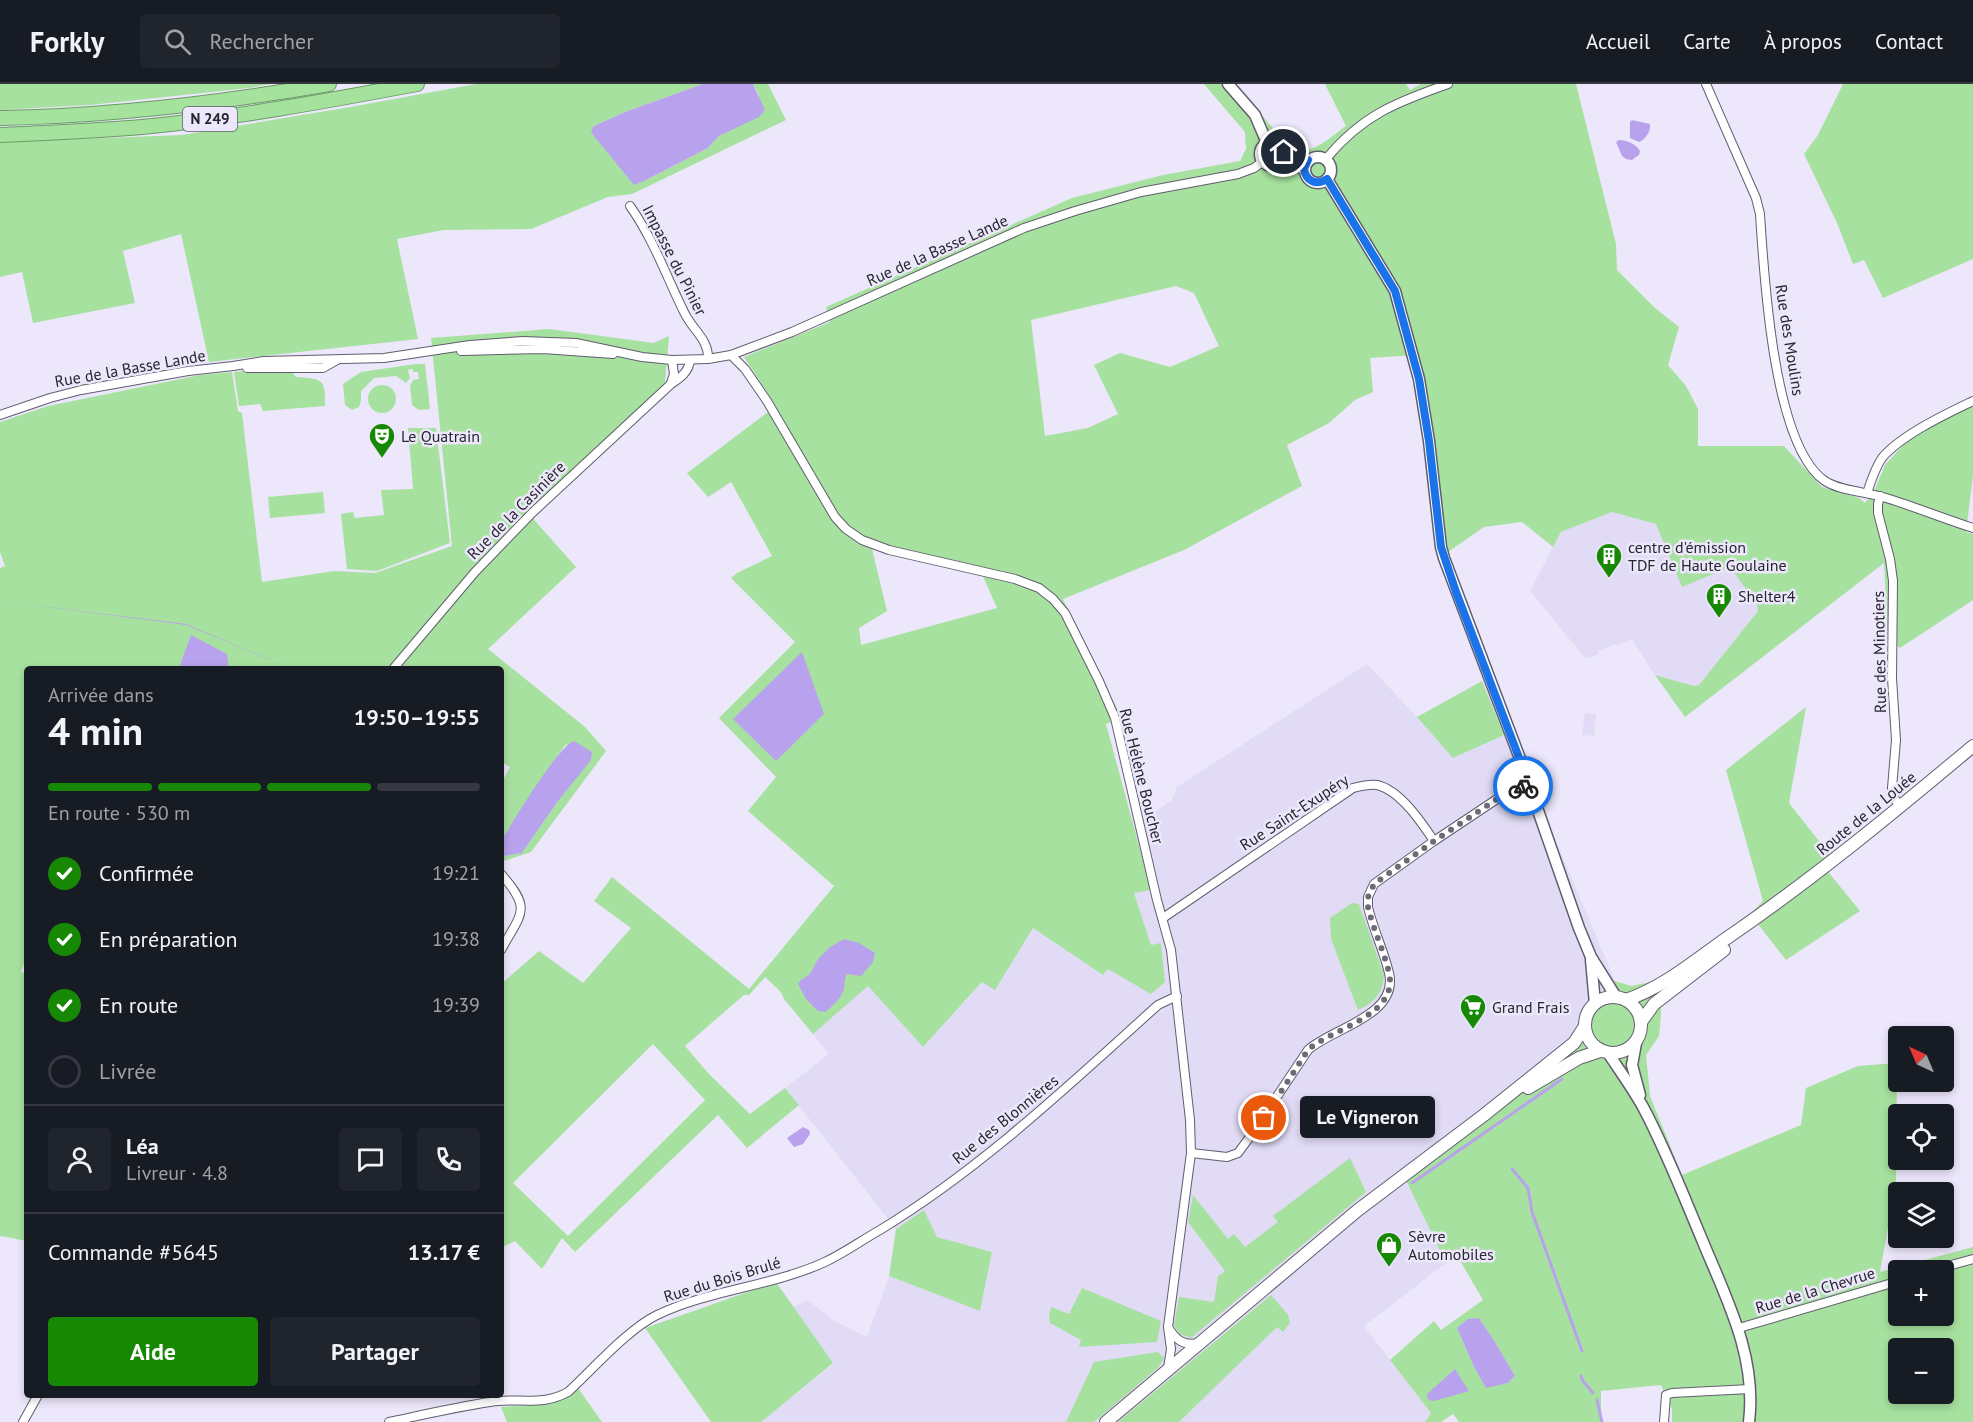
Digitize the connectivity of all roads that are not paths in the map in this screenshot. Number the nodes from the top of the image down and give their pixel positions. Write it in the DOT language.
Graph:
graph roads {
  1 [pos="329,84"];
  2 [pos="417,84"];
  3 [pos="1228,84"];
  4 [pos="1449,84"];
  5 [pos="1706,84"];
  6 [pos="0,118"];
  7 [pos="0,135"];
  8 [pos="1267,143"];
  9 [pos="1283,156"];
  10 [pos="1326,159"];
  11 [pos="1262,162"];
  12 [pos="1306,165"];
  13 [pos="1327,179"];
  14 [pos="630,206"];
  15 [pos="731,355"];
  16 [pos="708,359"];
  17 [pos="672,360"];
  18 [pos="690,360"];
  19 [pos="671,384"];
  20 [pos="1973,401"];
  21 [pos="0,415"];
  22 [pos="1868,493"];
  23 [pos="1880,496"];
  24 [pos="1973,528"];
  25 [pos="396,666"];
  26 [pos="1973,746"];
  27 [pos="1529,784"];
  28 [pos="1901,807"];
  29 [pos="1434,841"];
  30 [pos="504,878"];
  31 [pos="1778,903"];
  32 [pos="1163,918"];
  33 [pos="504,945"];
  34 [pos="1591,957"];
  35 [pos="1177,996"];
  36 [pos="1621,999"];
  37 [pos="1595,1004"];
  38 [pos="1641,1022"];
  39 [pos="1585,1026"];
  40 [pos="1636,1043"];
  41 [pos="1604,1052"];
  42 [pos="1643,1107"];
  43 [pos="1484,1115"];
  44 [pos="1191,1153"];
  45 [pos="842,1253"];
  46 [pos="1973,1259"];
  47 [pos="1954,1264"];
  48 [pos="1888,1284"];
  49 [pos="1168,1327"];
  50 [pos="1739,1328"];
  51 [pos="1199,1343"];
  52 [pos="1168,1368"];
  53 [pos="1750,1389"];
  54 [pos="36,1398"];
  55 [pos="23,1422"];
  56 [pos="389,1422"];
  57 [pos="1106,1422"];
  58 [pos="1665,1422"];
  59 [pos="1749,1422"];
  1 -- 6 [label="highway, N 249"];
  2 -- 7 [label="highway, N 249"];
  3 -- 8 [label="street"];
  4 -- 10 [label="street"];
  5 -- 22 [label="street, Rue des Moulins"];
  8 -- 9 [label="street"];
  8 -- 11 [label="street"];
  9 -- 11 [label="street"];
  9 -- 12 [label="street"];
  10 -- 12 [label="street"];
  10 -- 13 [label="street"];
  11 -- 15 [label="street, Rue de la Basse Lande"];
  12 -- 13 [label="street"];
  13 -- 27 [label="street"];
  14 -- 16 [label="street, Impasse du Pinier"];
  15 -- 16 [label="street, Rue de la Basse Lande"];
  15 -- 32 [label="street, Rue Hélène Boucher"];
  16 -- 18 [label="street, Rue de la Basse Lande"];
  17 -- 18 [label="street, Rue de la Basse Lande"];
  17 -- 19 [label="street"];
  17 -- 21 [label="street, Rue de la Basse Lande"];
  18 -- 19 [label="street, Rue de la Casinière"];
  19 -- 25 [label="street, Rue de la Casinière"];
  20 -- 22 [label="street"];
  22 -- 23 [label="street, Rue des Moulins"];
  23 -- 24 [label="street, Rue des Moulins"];
  23 -- 28 [label="street, Rue des Minotiers"];
  26 -- 28 [label="main road, Route de la Louée"];
  27 -- 29 [label="street"];
  27 -- 34 [label="street"];
  28 -- 31 [label="main road, Route de la Louée"];
  29 -- 32 [label="street, Rue Saint-Exupéry"];
  29 -- 44 [label="street"];
  30 -- 33 [label="street"];
  31 -- 36 [label="main road, Route de la Louée"];
  31 -- 38 [label="main road, Route de la Louée"];
  32 -- 35 [label="street, Rue Hélène Boucher"];
  34 -- 36 [label="street"];
  34 -- 37 [label="street"];
  35 -- 44 [label="street, Rue Hélène Boucher"];
  35 -- 45 [label="street, Rue des Blonnières"];
  36 -- 37 [label="main road"];
  36 -- 38 [label="main road"];
  37 -- 39 [label="main road"];
  38 -- 40 [label="main road"];
  39 -- 41 [label="main road"];
  39 -- 43 [label="main road"];
  40 -- 41 [label="main road"];
  40 -- 42 [label="street"];
  41 -- 42 [label="street"];
  41 -- 43 [label="main road"];
  42 -- 50 [label="street"];
  43 -- 51 [label="main road"];
  44 -- 49 [label="street, Rue Hélène Boucher"];
  45 -- 56 [label="street, Rue du Bois Brulé"];
  46 -- 47 [label="street"];
  48 -- 50 [label="street, Rue de la Chevrue"];
  49 -- 51 [label="street"];
  49 -- 52 [label="street, Rue Hélène Boucher"];
  50 -- 53 [label="street"];
  51 -- 52 [label="main road"];
  52 -- 57 [label="main road"];
  53 -- 58 [label="street"];
  53 -- 59 [label="street"];
  54 -- 55 [label="street"];
}
